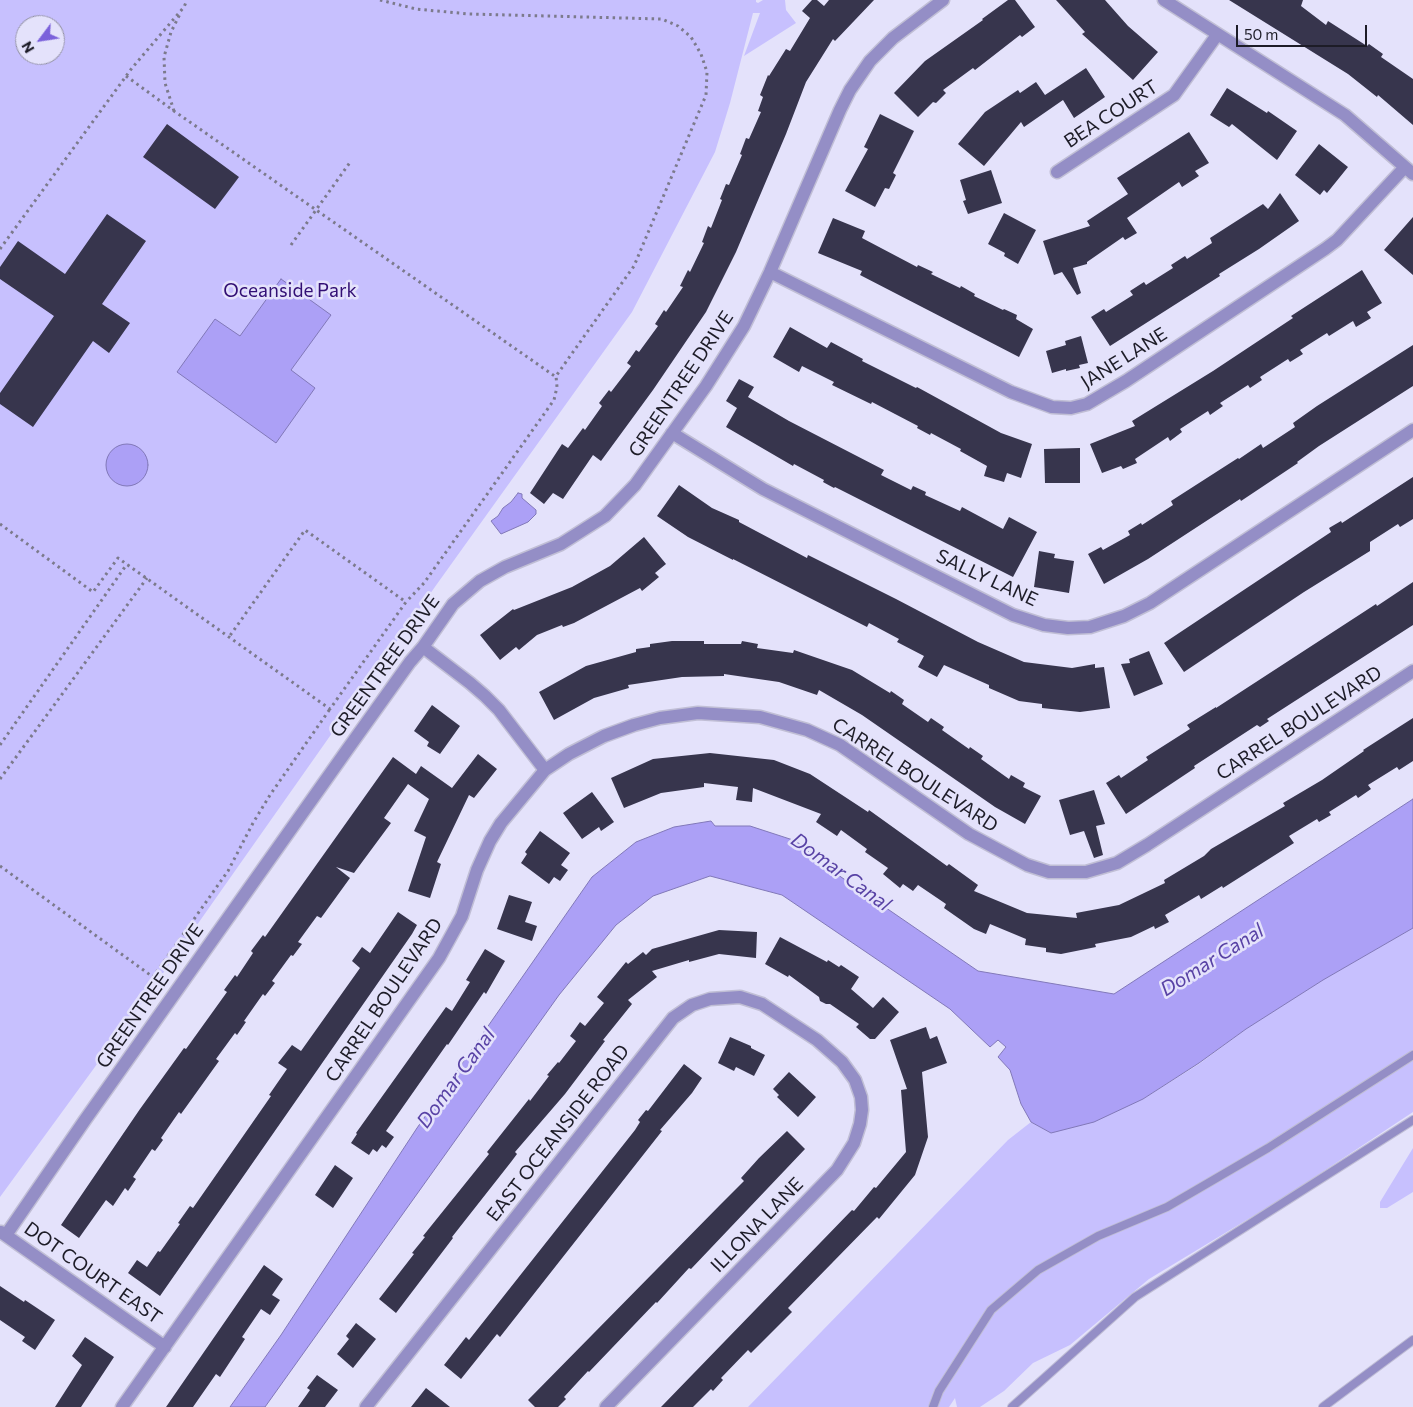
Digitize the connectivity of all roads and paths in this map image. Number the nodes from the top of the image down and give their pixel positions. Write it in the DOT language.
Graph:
graph roads {
  1 [pos="189,0"];
  2 [pos="380,0"];
  3 [pos="944,0"];
  4 [pos="1164,0"];
  5 [pos="184,6"];
  6 [pos="1217,35"];
  7 [pos="126,76"];
  8 [pos="174,111"];
  9 [pos="351,161"];
  10 [pos="1409,171"];
  11 [pos="1057,172"];
  12 [pos="315,209"];
  13 [pos="291,245"];
  14 [pos="0,249"];
  15 [pos="770,272"];
  16 [pos="556,377"];
  17 [pos="1413,430"];
  18 [pos="672,433"];
  19 [pos="0,524"];
  20 [pos="127,564"];
  21 [pos="147,578"];
  22 [pos="406,602"];
  23 [pos="229,637"];
  24 [pos="423,647"];
  25 [pos="1413,671"];
  26 [pos="330,709"];
  27 [pos="0,745"];
  28 [pos="545,770"];
  29 [pos="0,779"];
  30 [pos="0,866"];
  31 [pos="826,1048"];
  32 [pos="1413,1055"];
  33 [pos="1413,1120"];
  34 [pos="3,1233"];
  35 [pos="1413,1340"];
  36 [pos="164,1346"];
  37 [pos="122,1407"];
  38 [pos="366,1407"];
  39 [pos="606,1407"];
  40 [pos="933,1407"];
  41 [pos="1012,1407"];
  42 [pos="1323,1407"];
  1 -- 5 [label="path"];
  2 -- 16 [label="path"];
  3 -- 15 [label="street, GREENTREE DRIVE"];
  4 -- 6 [label="street"];
  5 -- 7 [label="path"];
  5 -- 8 [label="path"];
  6 -- 10 [label="street"];
  6 -- 11 [label="street, BEA COURT"];
  7 -- 8 [label="path"];
  7 -- 14 [label="path"];
  8 -- 12 [label="path"];
  9 -- 12 [label="path"];
  10 -- 15 [label="street, JANE LANE"];
  12 -- 13 [label="path"];
  12 -- 16 [label="path"];
  15 -- 18 [label="street, GREENTREE DRIVE"];
  16 -- 22 [label="path"];
  17 -- 18 [label="street, SALLY LANE"];
  18 -- 24 [label="street, GREENTREE DRIVE"];
  19 -- 20 [label="path"];
  20 -- 21 [label="path"];
  20 -- 27 [label="path"];
  21 -- 23 [label="path"];
  21 -- 29 [label="path"];
  22 -- 23 [label="path"];
  22 -- 26 [label="path"];
  23 -- 26 [label="path"];
  24 -- 28 [label="street"];
  24 -- 34 [label="street, GREENTREE DRIVE"];
  25 -- 28 [label="street, CARREL BOULEVARD"];
  26 -- 30 [label="path"];
  28 -- 36 [label="street, CARREL BOULEVARD"];
  31 -- 38 [label="street, EAST OCEANSIDE ROAD"];
  31 -- 39 [label="street, ILLONA LANE"];
  32 -- 40 [label="lane"];
  33 -- 41 [label="lane"];
  34 -- 36 [label="street, DOT COURT EAST"];
  35 -- 42 [label="lane"];
  36 -- 37 [label="street, CARREL BOULEVARD"];
}
